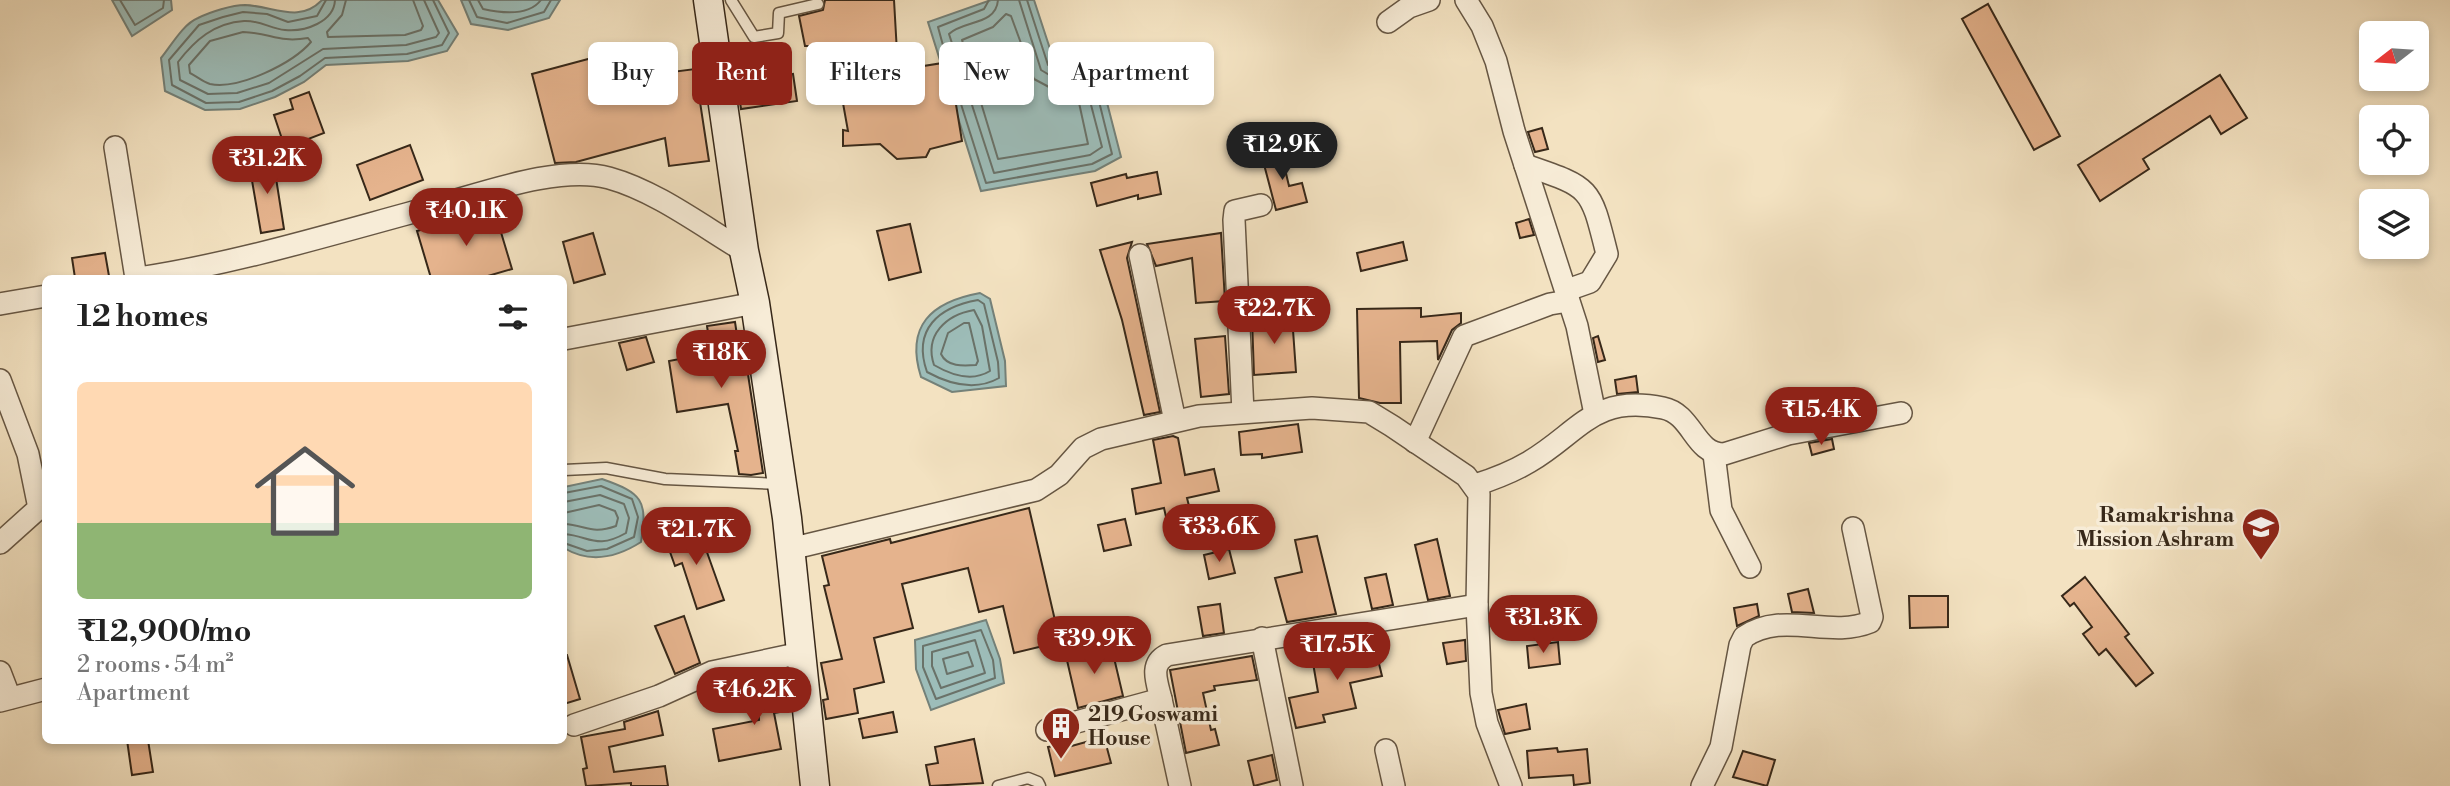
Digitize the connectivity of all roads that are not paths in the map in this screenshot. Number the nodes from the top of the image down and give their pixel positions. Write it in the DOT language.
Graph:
graph roads {
  1 [pos="708,0"];
  2 [pos="731,0"];
  3 [pos="1429,0"];
  4 [pos="1466,0"];
  5 [pos="818,4"];
  6 [pos="1388,22"];
  7 [pos="115,147"];
  8 [pos="1525,165"];
  9 [pos="1261,205"];
  10 [pos="744,251"];
  11 [pos="1140,255"];
  12 [pos="136,275"];
  13 [pos="153,275"];
  14 [pos="42,297"];
  15 [pos="1568,298"];
  16 [pos="0,303"];
  17 [pos="755,303"];
  18 [pos="567,339"];
  19 [pos="0,380"];
  20 [pos="1243,412"];
  21 [pos="1902,413"];
  22 [pos="1595,414"];
  23 [pos="1175,421"];
  24 [pos="1415,442"];
  25 [pos="1714,454"];
  26 [pos="567,470"];
  27 [pos="782,484"];
  28 [pos="1475,485"];
  29 [pos="42,507"];
  30 [pos="1853,528"];
  31 [pos="0,543"];
  32 [pos="790,549"];
  33 [pos="1750,567"];
  34 [pos="1477,605"];
  35 [pos="1262,638"];
  36 [pos="801,653"];
  37 [pos="0,672"];
  38 [pos="42,690"];
  39 [pos="5,699"];
  40 [pos="1161,699"];
  41 [pos="574,725"];
  42 [pos="1047,730"];
  43 [pos="1386,750"];
  44 [pos="815,786"];
  45 [pos="998,786"];
  46 [pos="1040,786"];
  47 [pos="1180,786"];
  48 [pos="1292,786"];
  49 [pos="1394,786"];
  50 [pos="1511,786"];
  51 [pos="1702,786"];
  1 -- 10 [label="main road"];
  2 -- 5 [label="lane"];
  3 -- 6 [label="street"];
  4 -- 8 [label="street"];
  7 -- 12 [label="street"];
  8 -- 15 [label="street"];
  8 -- 15 [label="street"];
  9 -- 20 [label="street"];
  10 -- 13 [label="street"];
  10 -- 17 [label="main road"];
  11 -- 23 [label="street"];
  14 -- 16 [label="street"];
  15 -- 22 [label="street"];
  15 -- 24 [label="street"];
  17 -- 18 [label="street"];
  17 -- 27 [label="main road"];
  19 -- 29 [label="street"];
  20 -- 23 [label="street"];
  20 -- 24 [label="street"];
  21 -- 25 [label="street"];
  22 -- 25 [label="street"];
  22 -- 28 [label="street"];
  23 -- 32 [label="street"];
  24 -- 28 [label="street"];
  25 -- 33 [label="street"];
  26 -- 27 [label="lane"];
  27 -- 32 [label="main road"];
  28 -- 34 [label="street"];
  29 -- 31 [label="street"];
  30 -- 51 [label="street"];
  32 -- 36 [label="main road"];
  34 -- 35 [label="street"];
  34 -- 50 [label="street"];
  35 -- 40 [label="street"];
  35 -- 48 [label="street"];
  36 -- 41 [label="street"];
  36 -- 44 [label="main road"];
  37 -- 39 [label="street"];
  38 -- 39 [label="street"];
  40 -- 42 [label="street"];
  40 -- 47 [label="street"];
  43 -- 49 [label="street"];
  45 -- 46 [label="lane"];
}
